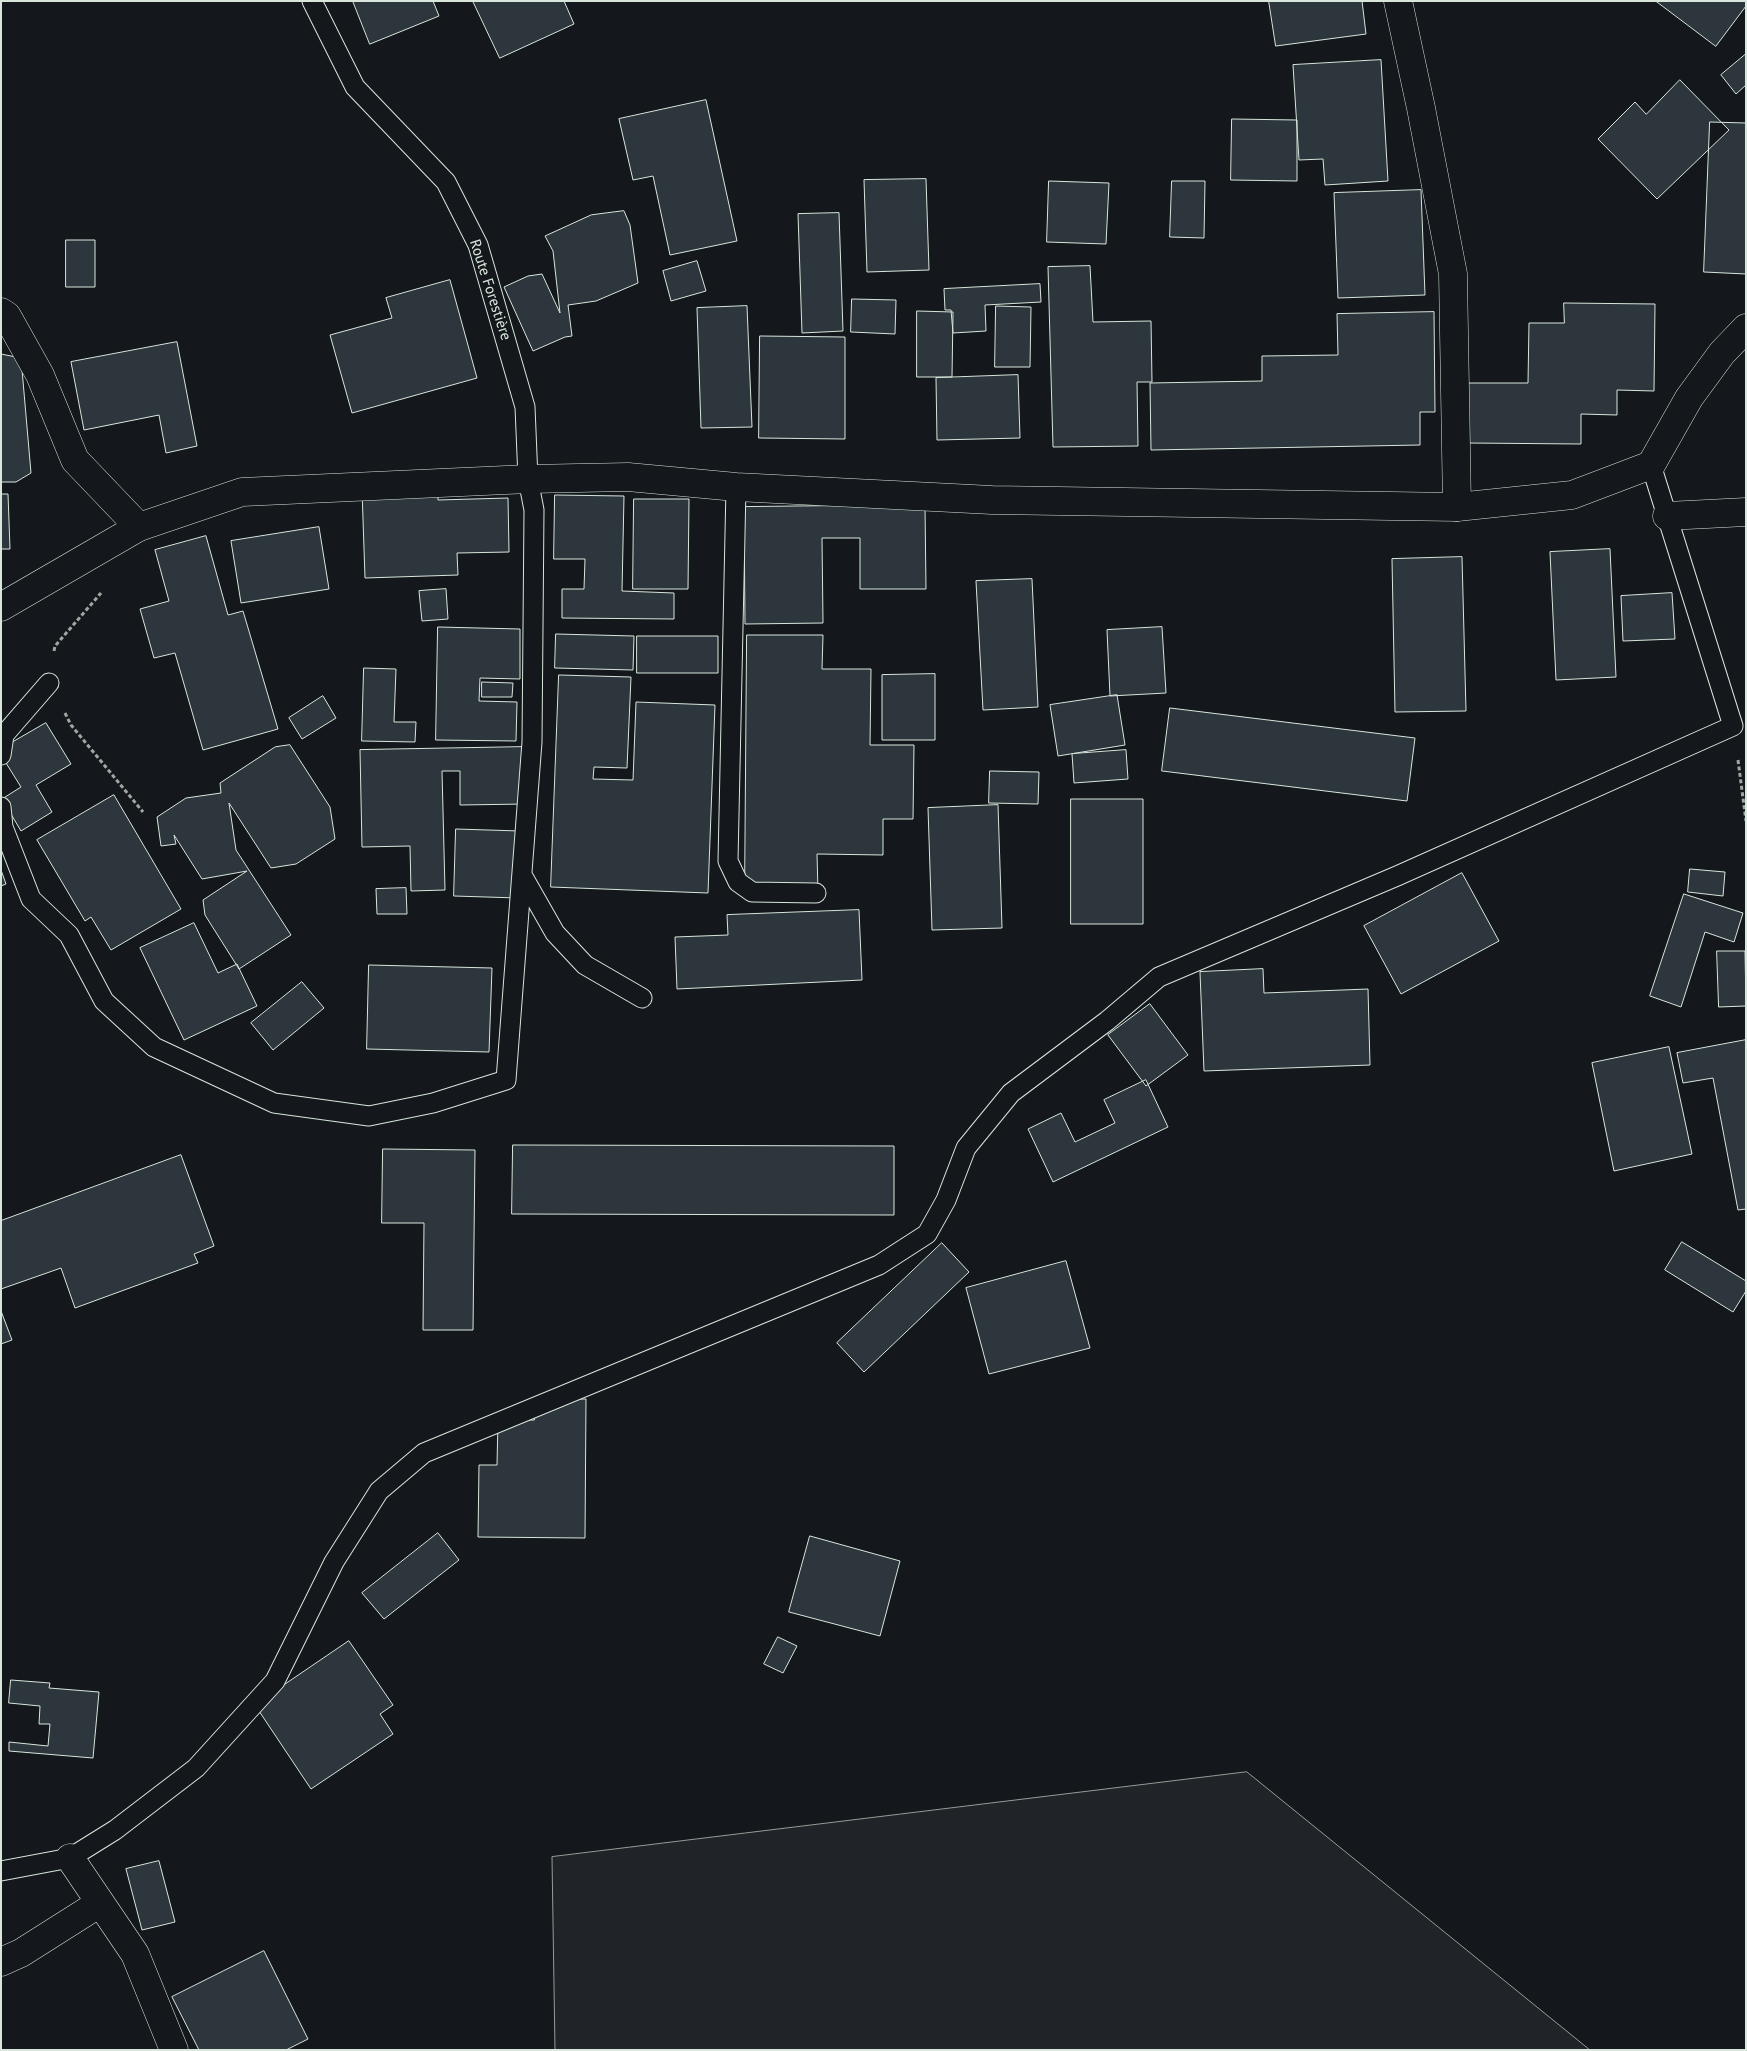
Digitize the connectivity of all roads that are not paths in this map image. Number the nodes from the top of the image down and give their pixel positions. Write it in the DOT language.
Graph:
graph roads {
  1 [pos="312,1"];
  2 [pos="1398,1"];
  3 [pos="1,312"];
  4 [pos="1746,328"];
  5 [pos="1651,465"];
  6 [pos="528,479"];
  7 [pos="736,487"];
  8 [pos="1458,507"];
  9 [pos="1746,512"];
  10 [pos="1668,516"];
  11 [pos="139,527"];
  12 [pos="1,607"];
  13 [pos="49,683"];
  14 [pos="1,755"];
  15 [pos="1,807"];
  16 [pos="522,875"];
  17 [pos="816,893"];
  18 [pos="642,998"];
  19 [pos="70,1858"];
  20 [pos="1,1871"];
  21 [pos="100,1903"];
  22 [pos="1,1962"];
  23 [pos="174,2050"];
  1 -- 6 [label="lane, Route Forestière"];
  2 -- 8 [label="street"];
  3 -- 11 [label="street"];
  4 -- 5 [label="street"];
  5 -- 8 [label="street"];
  5 -- 10 [label="lane"];
  6 -- 7 [label="street"];
  6 -- 11 [label="street"];
  6 -- 16 [label="lane, Route Forestière"];
  7 -- 8 [label="street"];
  7 -- 17 [label="lane"];
  9 -- 10 [label="street"];
  10 -- 19 [label="lane"];
  11 -- 12 [label="street"];
  13 -- 14 [label="lane"];
  15 -- 16 [label="lane, Route Forestière"];
  16 -- 18 [label="lane"];
  19 -- 20 [label="lane"];
  19 -- 21 [label="street"];
  21 -- 22 [label="street"];
  21 -- 23 [label="street"];
}
